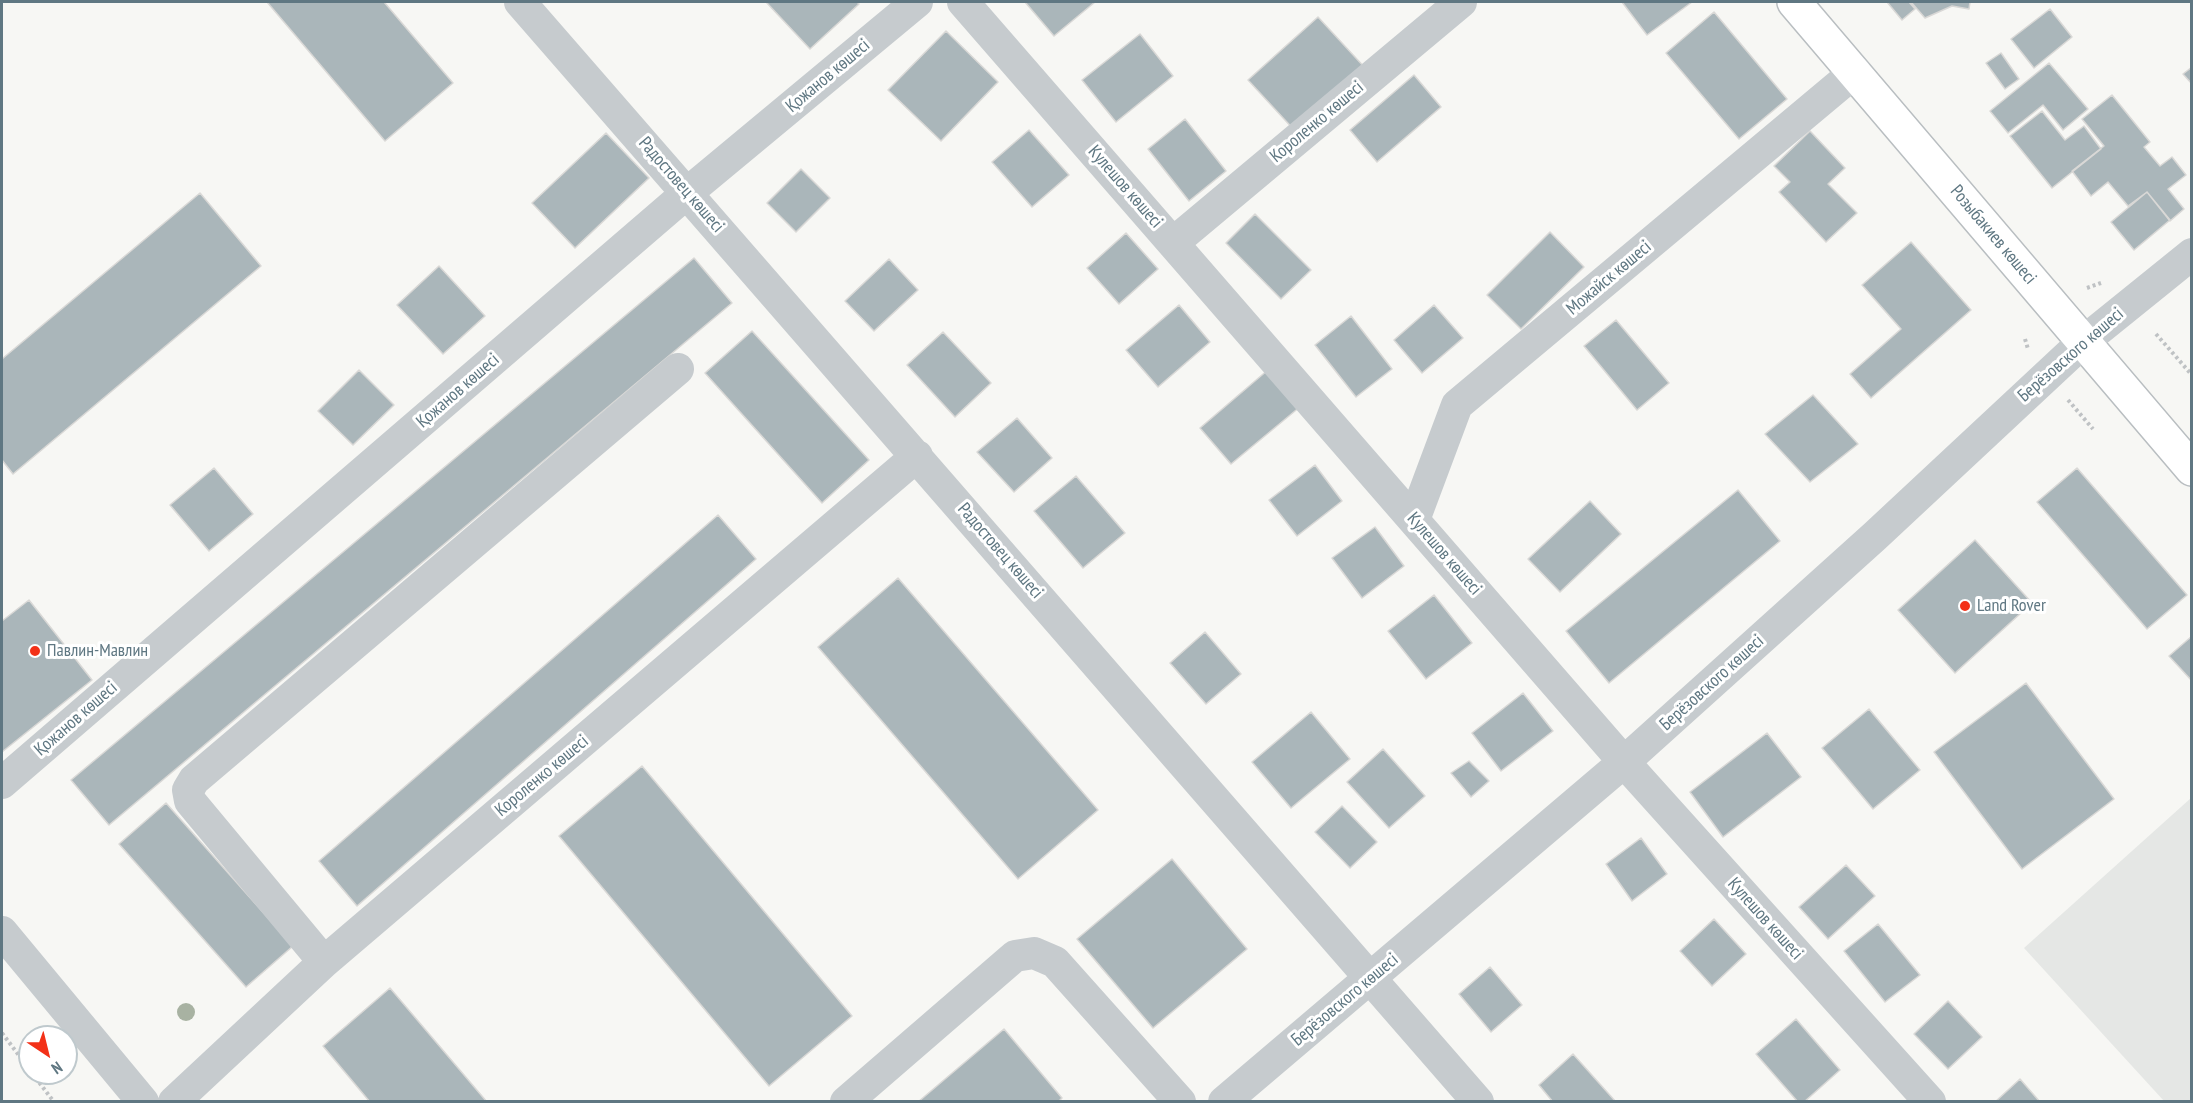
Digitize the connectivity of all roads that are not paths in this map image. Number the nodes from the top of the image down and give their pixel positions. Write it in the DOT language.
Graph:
graph roads {
  1 [pos="520,2"];
  2 [pos="917,2"];
  3 [pos="963,2"];
  4 [pos="1461,2"];
  5 [pos="1794,2"];
  6 [pos="1855,72"];
  7 [pos="687,193"];
  8 [pos="1173,243"];
  9 [pos="2192,254"];
  10 [pos="2083,342"];
  11 [pos="678,369"];
  12 [pos="917,456"];
  13 [pos="2192,469"];
  14 [pos="1414,520"];
  15 [pos="1624,762"];
  16 [pos="2,783"];
  17 [pos="2,932"];
  18 [pos="324,962"];
  19 [pos="1371,978"];
  20 [pos="142,1101"];
  21 [pos="174,1101"];
  22 [pos="846,1101"];
  23 [pos="1180,1101"];
  24 [pos="1224,1101"];
  25 [pos="1478,1101"];
  26 [pos="1930,1101"];
  1 -- 7 [label="street, Радостовец көшесі"];
  2 -- 7 [label="street, Қожанов көшесі"];
  3 -- 8 [label="street, Кулешов көшесі"];
  4 -- 8 [label="street, Короленко көшесі"];
  5 -- 6 [label="main road, Розыбакиев көшесі"];
  6 -- 10 [label="main road, Розыбакиев көшесі"];
  6 -- 14 [label="street, Можайск көшесі"];
  7 -- 12 [label="street, Радостовец көшесі"];
  7 -- 16 [label="street, Қожанов көшесі"];
  8 -- 14 [label="street, Кулешов көшесі"];
  9 -- 10 [label="street, Берёзовского көшесі"];
  10 -- 13 [label="main road, Розыбакиев көшесі"];
  10 -- 15 [label="street, Берёзовского көшесі"];
  11 -- 18 [label="street"];
  12 -- 18 [label="street, Короленко көшесі"];
  12 -- 19 [label="street, Радостовец көшесі"];
  14 -- 15 [label="street, Кулешов көшесі"];
  15 -- 19 [label="street, Берёзовского көшесі"];
  15 -- 26 [label="street, Кулешов көшесі"];
  17 -- 20 [label="street"];
  18 -- 21 [label="street, Короленко көшесі"];
  19 -- 24 [label="street, Берёзовского көшесі"];
  19 -- 25 [label="street, Радостовец көшесі"];
  22 -- 23 [label="street"];
}
